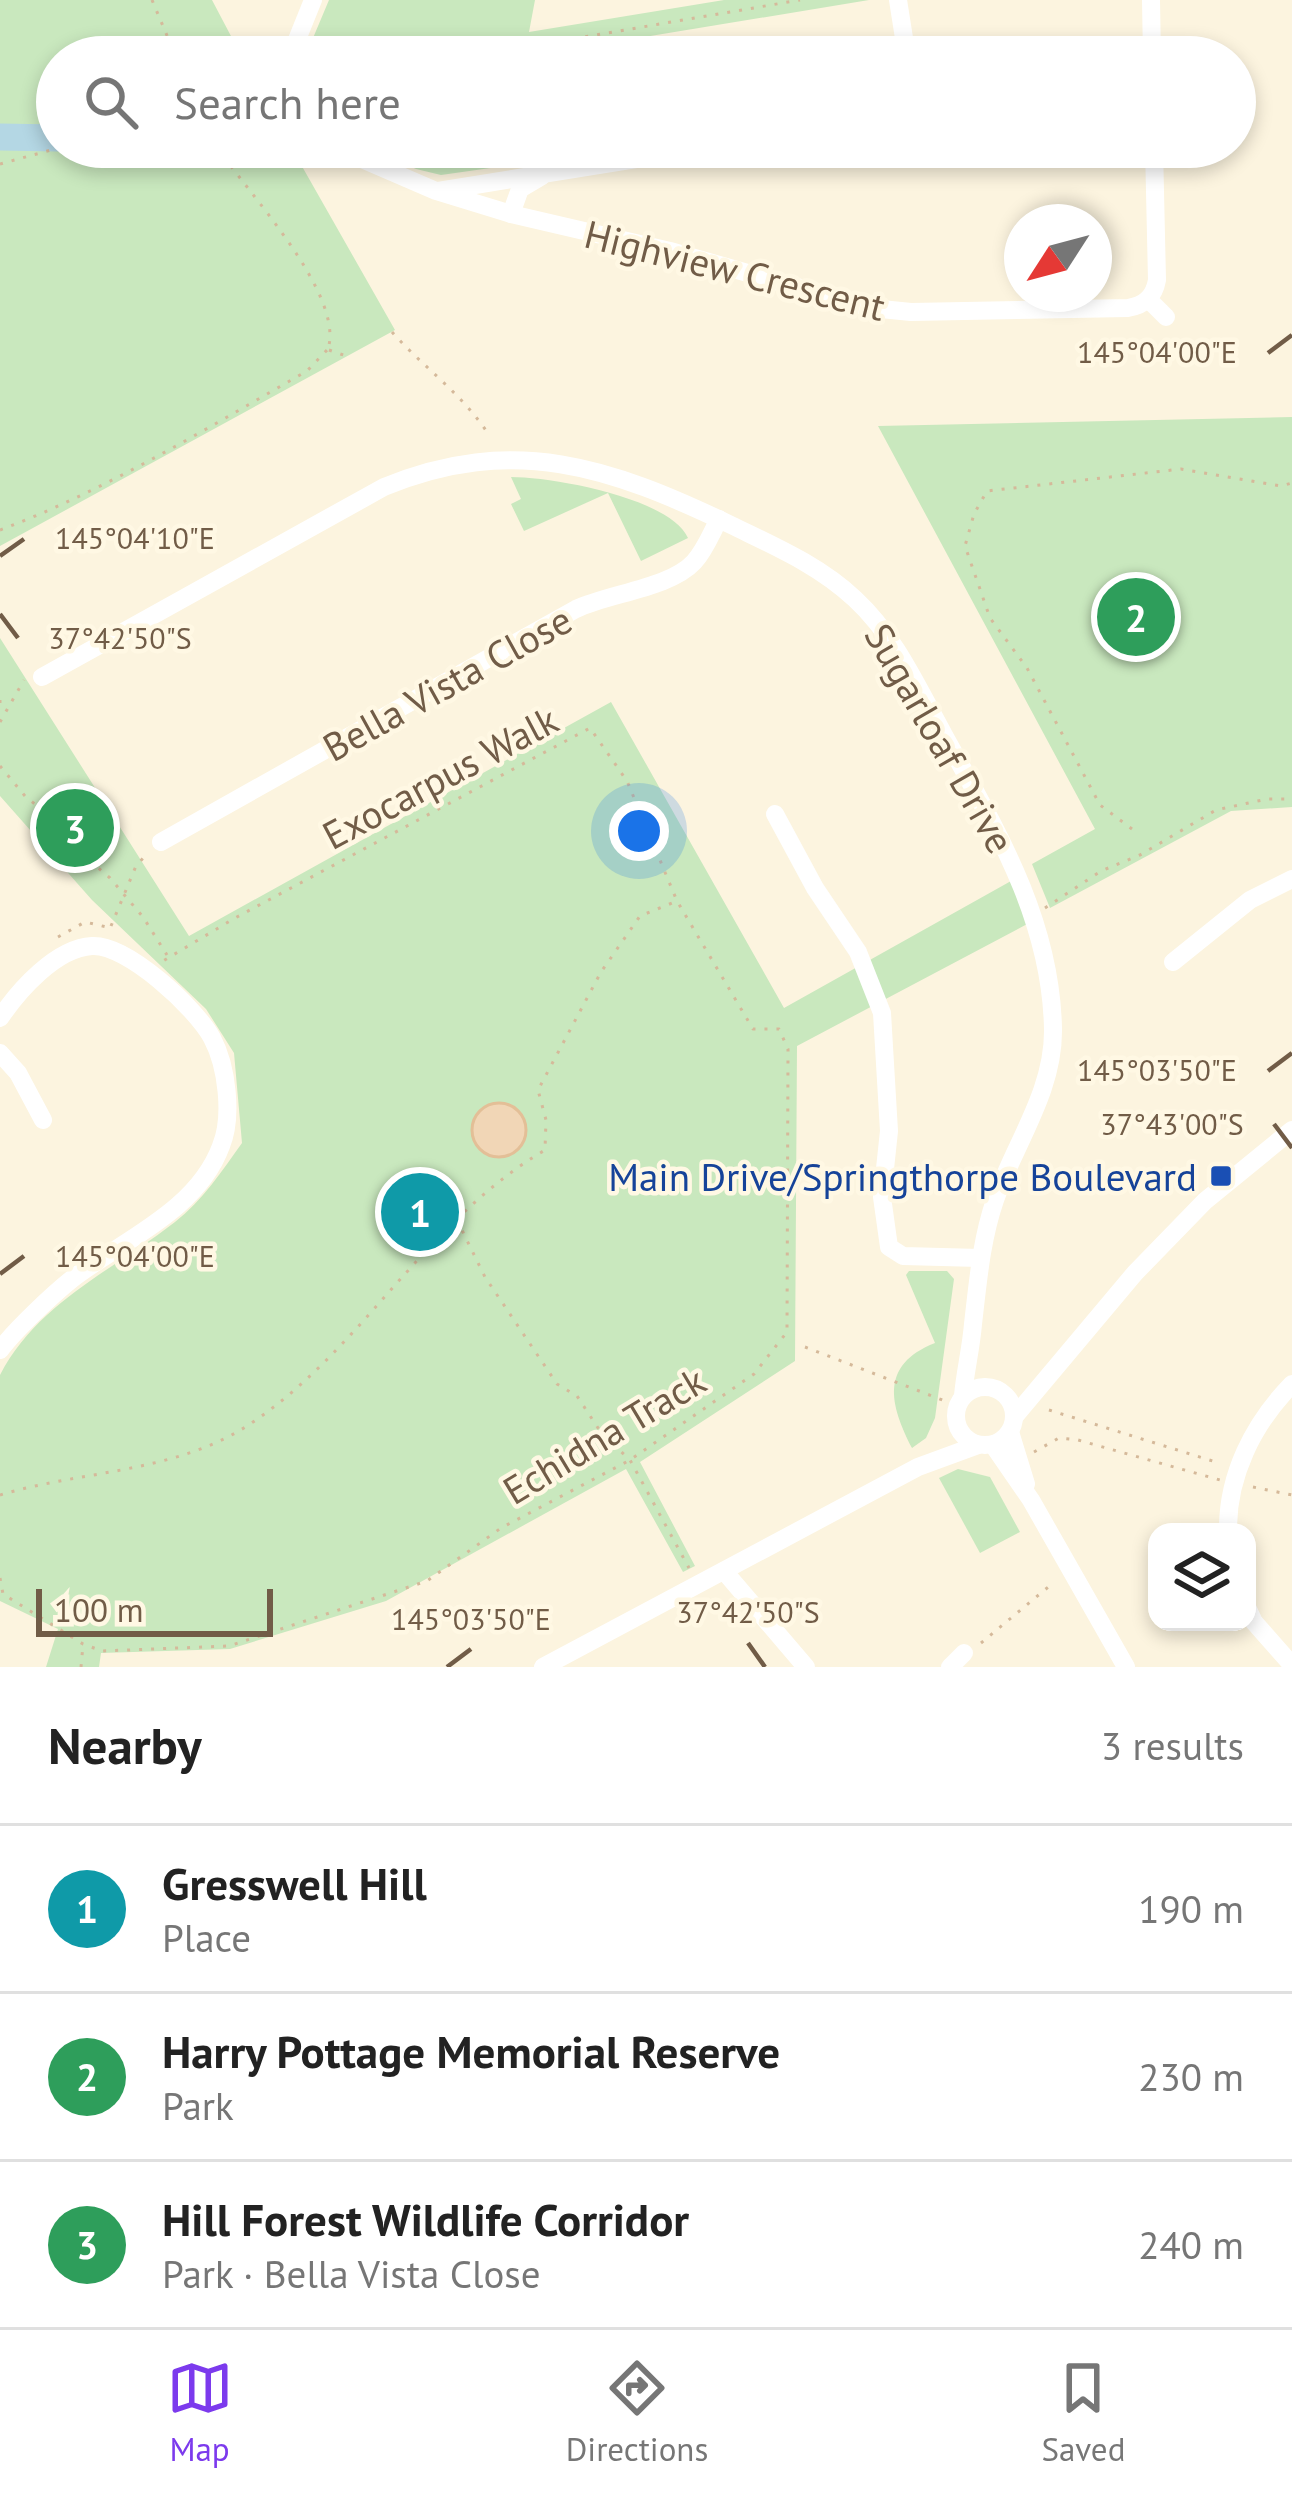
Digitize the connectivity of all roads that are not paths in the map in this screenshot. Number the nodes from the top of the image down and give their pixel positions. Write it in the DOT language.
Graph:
graph roads {
  1 [pos="313,0"];
  2 [pos="898,0"];
  3 [pos="1151,0"];
  4 [pos="298,36"];
  5 [pos="904,36"];
  6 [pos="1152,36"];
  7 [pos="383,168"];
  8 [pos="583,168"];
  9 [pos="1154,168"];
  10 [pos="546,174"];
  11 [pos="490,180"];
  12 [pos="436,191"];
  13 [pos="488,207"];
  14 [pos="512,214"];
  15 [pos="1148,299"];
  16 [pos="1166,317"];
  17 [pos="719,520"];
  18 [pos="42,677"];
  19 [pos="775,814"];
  20 [pos="161,842"];
  21 [pos="1292,879"];
  22 [pos="1173,962"];
  23 [pos="0,1018"];
  24 [pos="0,1053"];
  25 [pos="43,1120"];
  26 [pos="1292,1130"];
  27 [pos="980,1258"];
  28 [pos="973,1329"];
  29 [pos="0,1350"];
  30 [pos="1054,1366"];
  31 [pos="1292,1384"];
  32 [pos="997,1389"];
  33 [pos="960,1408"];
  34 [pos="1013,1424"];
  35 [pos="986,1445"];
  36 [pos="918,1467"];
  37 [pos="1031,1500"];
  38 [pos="1229,1523"];
  39 [pos="724,1570"];
  40 [pos="1256,1624"];
  41 [pos="1292,1665"];
  42 [pos="543,1667"];
  43 [pos="806,1667"];
  44 [pos="1126,1667"];
  1 -- 4 [label="street"];
  2 -- 5 [label="street"];
  3 -- 6 [label="street"];
  7 -- 12 [label="street, Highview Crescent"];
  8 -- 10 [label="street"];
  9 -- 15 [label="street"];
  10 -- 11 [label="street"];
  10 -- 14 [label="street"];
  11 -- 12 [label="street"];
  11 -- 13 [label="street"];
  12 -- 13 [label="street, Highview Crescent"];
  13 -- 14 [label="street, Highview Crescent"];
  14 -- 15 [label="street, Highview Crescent"];
  15 -- 16 [label="street"];
  17 -- 18 [label="street, Sugarloaf Drive"];
  17 -- 20 [label="street, Bella Vista Close"];
  17 -- 27 [label="street, Sugarloaf Drive"];
  19 -- 27 [label="street"];
  21 -- 22 [label="street"];
  23 -- 29 [label="street"];
  24 -- 25 [label="street"];
  26 -- 30 [label="street"];
  27 -- 28 [label="street, Sugarloaf Drive"];
  28 -- 32 [label="street, Sugarloaf Drive"];
  28 -- 33 [label="street, Sugarloaf Drive"];
  30 -- 32 [label="street"];
  30 -- 34 [label="street"];
  31 -- 38 [label="street"];
  32 -- 33 [label="street"];
  32 -- 34 [label="street"];
  33 -- 35 [label="street"];
  33 -- 36 [label="street"];
  34 -- 35 [label="street"];
  34 -- 37 [label="street"];
  35 -- 36 [label="street"];
  35 -- 37 [label="street"];
  36 -- 39 [label="street"];
  37 -- 44 [label="street"];
  39 -- 42 [label="street"];
  39 -- 43 [label="street"];
  40 -- 41 [label="street"];
}
